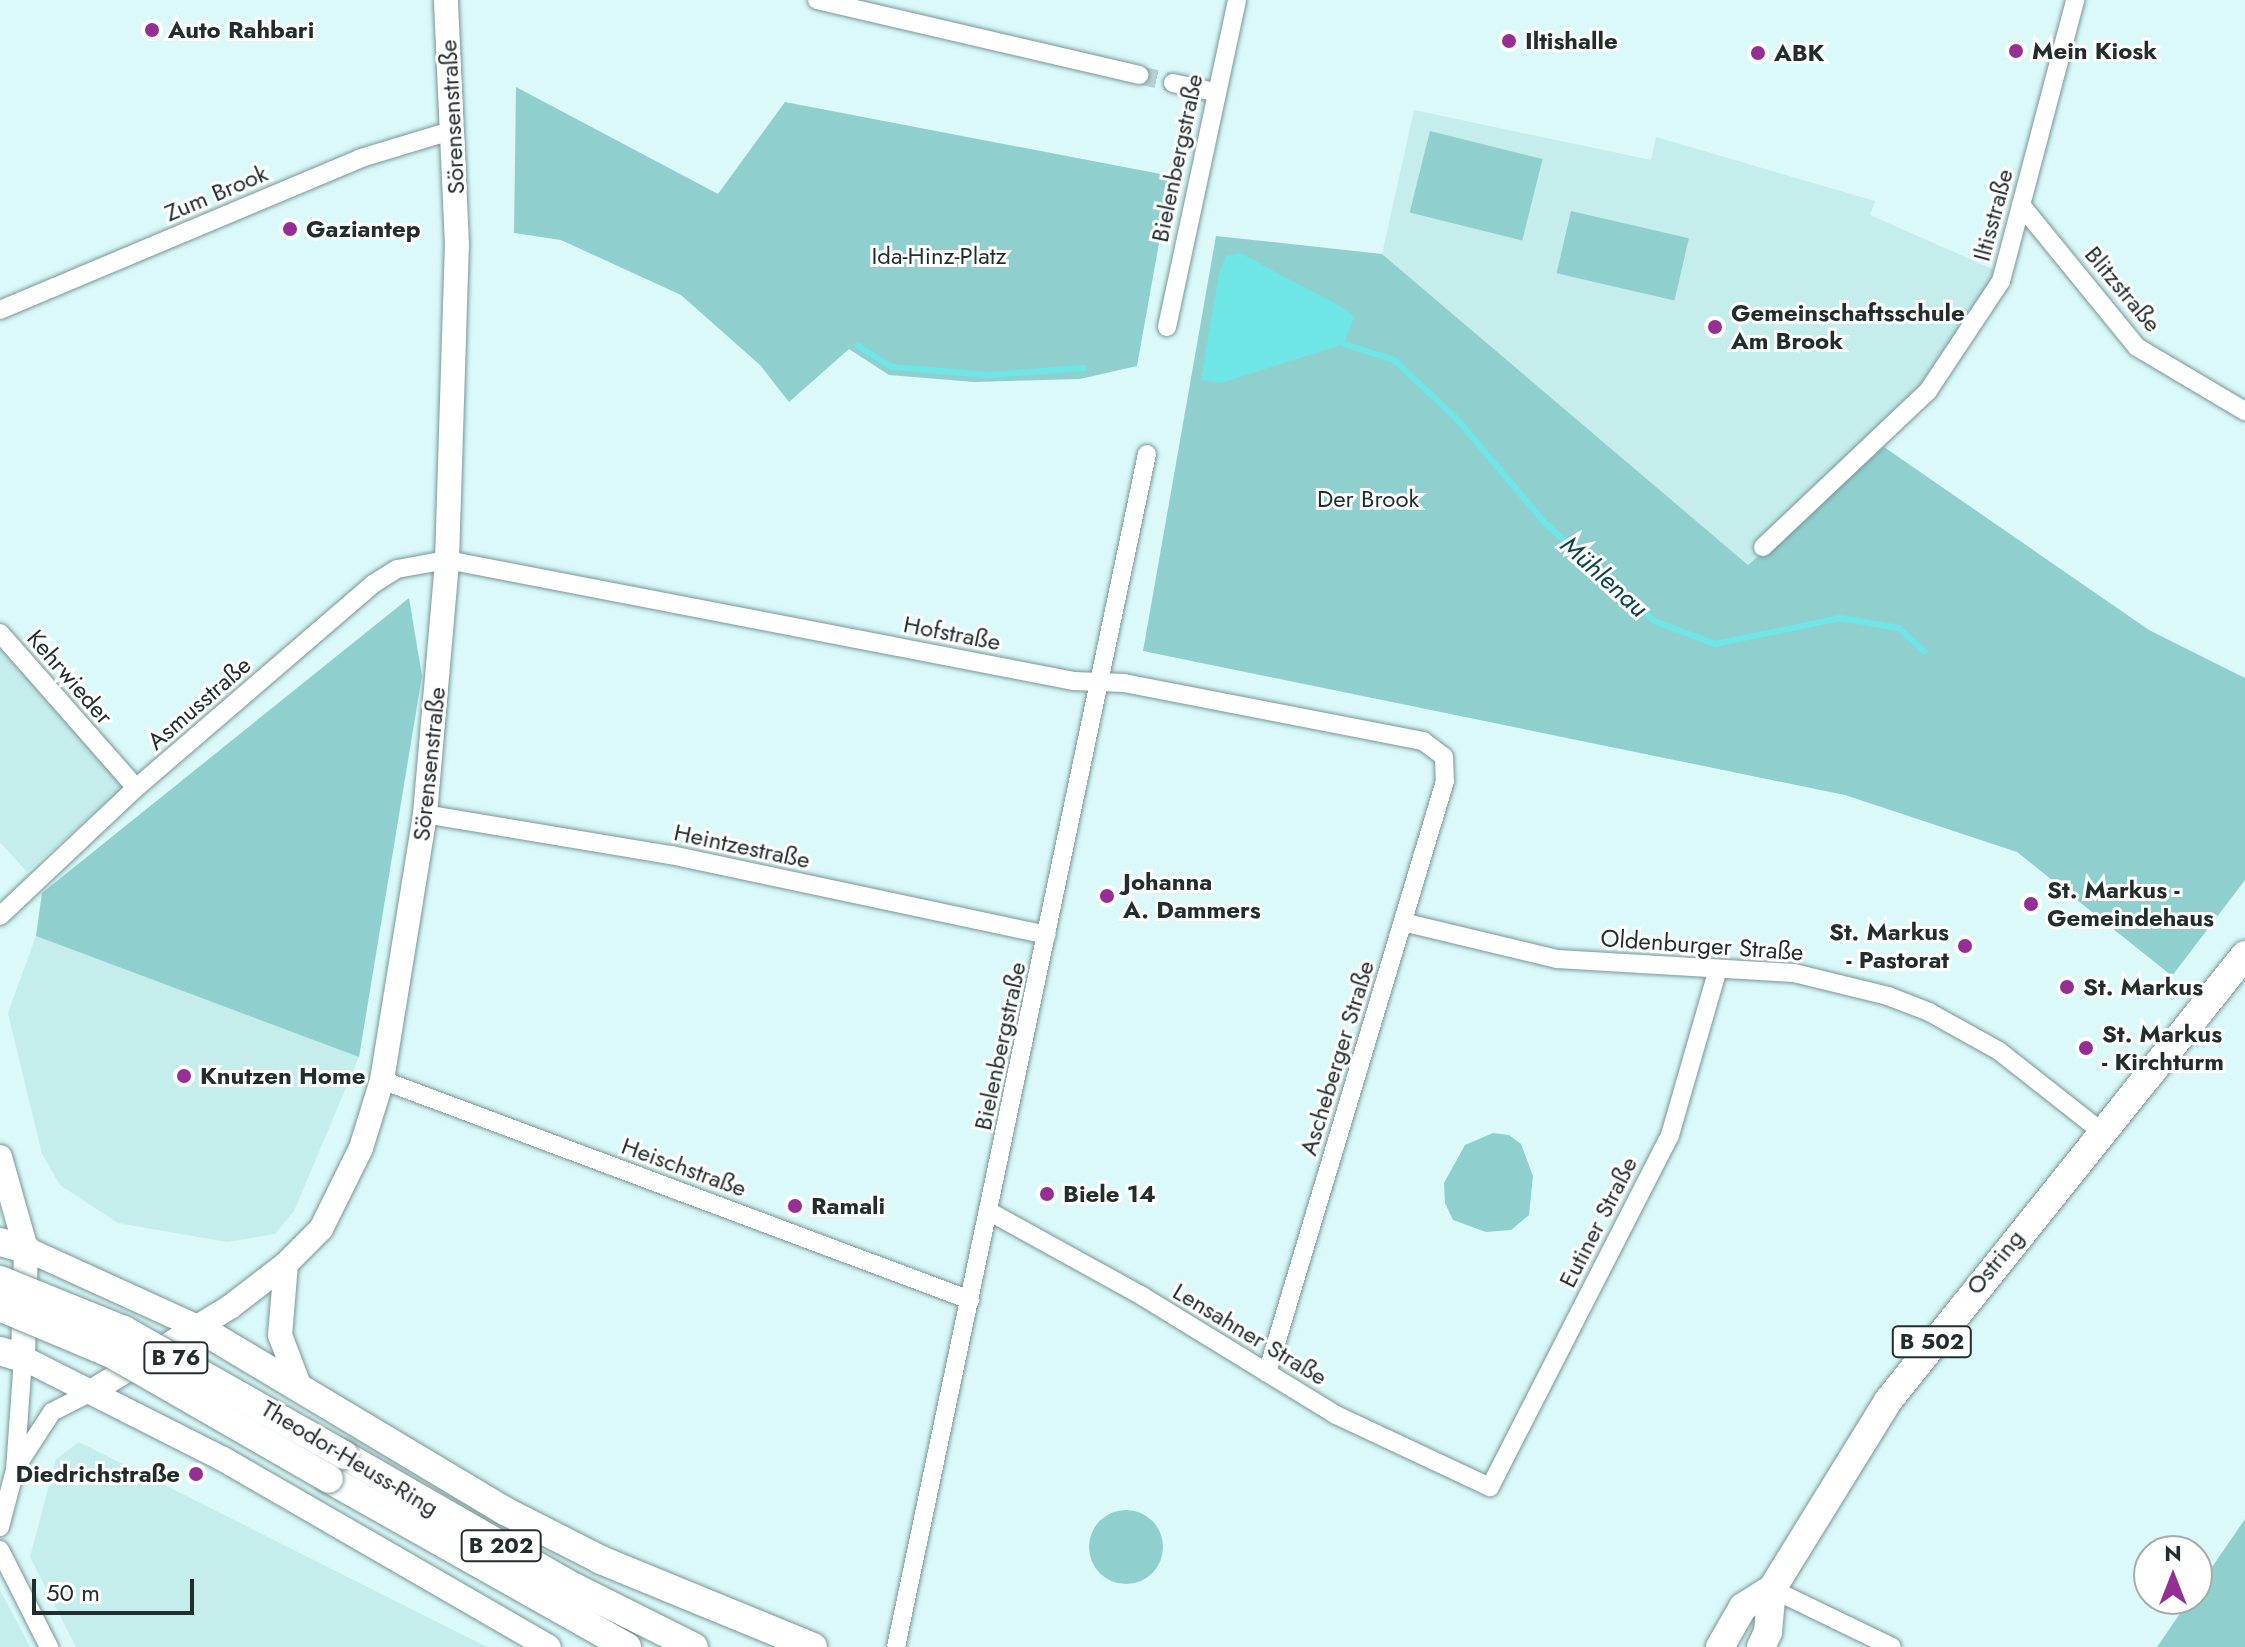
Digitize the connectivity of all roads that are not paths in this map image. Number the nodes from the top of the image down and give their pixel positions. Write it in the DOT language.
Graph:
graph roads {
  1 [pos="446,0"];
  2 [pos="817,0"];
  3 [pos="1237,0"];
  4 [pos="2075,0"];
  5 [pos="1139,75"];
  6 [pos="1173,83"];
  7 [pos="1214,92"];
  8 [pos="454,130"];
  9 [pos="2019,213"];
  10 [pos="0,310"];
  11 [pos="1167,327"];
  12 [pos="2245,411"];
  13 [pos="1147,454"];
  14 [pos="1763,547"];
  15 [pos="447,560"];
  16 [pos="0,633"];
  17 [pos="1096,682"];
  18 [pos="1444,757"];
  19 [pos="136,788"];
  20 [pos="425,814"];
  21 [pos="0,916"];
  22 [pos="1403,922"];
  23 [pos="1047,935"];
  24 [pos="2245,955"];
  25 [pos="1718,969"];
  26 [pos="382,1080"];
  27 [pos="2102,1132"];
  28 [pos="0,1157"];
  29 [pos="990,1212"];
  30 [pos="13,1246"];
  31 [pos="286,1264"];
  32 [pos="0,1280"];
  33 [pos="970,1300"];
  34 [pos="0,1307"];
  35 [pos="199,1328"];
  36 [pos="12,1355"];
  37 [pos="1267,1373"];
  38 [pos="299,1385"];
  39 [pos="91,1392"];
  40 [pos="336,1467"];
  41 [pos="15,1470"];
  42 [pos="1490,1487"];
  43 [pos="0,1527"];
  44 [pos="0,1550"];
  45 [pos="1772,1589"];
  46 [pos="49,1647"];
  47 [pos="549,1647"];
  48 [pos="627,1647"];
  49 [pos="694,1647"];
  50 [pos="813,1647"];
  51 [pos="896,1647"];
  52 [pos="1720,1647"];
  53 [pos="1761,1647"];
  54 [pos="1892,1647"];
  1 -- 8 [label="main road, Sörensenstraße"];
  2 -- 5 [label="street"];
  3 -- 7 [label="street, Bielenbergstraße"];
  4 -- 9 [label="street, Iltisstraße"];
  6 -- 7 [label="street"];
  7 -- 11 [label="street, Bielenbergstraße"];
  8 -- 10 [label="street, Zum Brook"];
  8 -- 15 [label="main road, Sörensenstraße"];
  9 -- 12 [label="street, Blitzstraße"];
  9 -- 14 [label="street, Iltisstraße"];
  13 -- 17 [label="street, Bielenbergstraße"];
  15 -- 17 [label="street, Hofstraße"];
  15 -- 19 [label="street, Asmusstraße"];
  15 -- 20 [label="main road, Sörensenstraße"];
  16 -- 19 [label="street, Kehrwieder"];
  17 -- 18 [label="street, Hofstraße"];
  17 -- 23 [label="street, Bielenbergstraße"];
  18 -- 22 [label="street, Ascheberger Straße"];
  19 -- 21 [label="street, Asmusstraße"];
  20 -- 23 [label="street, Heintzestraße"];
  20 -- 26 [label="main road, Sörensenstraße"];
  22 -- 25 [label="street, Oldenburger Straße"];
  22 -- 37 [label="street, Ascheberger Straße"];
  23 -- 29 [label="street, Bielenbergstraße"];
  24 -- 27 [label="main road, Ostring / B 502"];
  25 -- 27 [label="street, Oldenburger Straße"];
  25 -- 42 [label="street, Eutiner Straße"];
  26 -- 31 [label="main road, Sörensenstraße"];
  26 -- 33 [label="street, Heischstraße"];
  27 -- 45 [label="main road, Ostring / B 502"];
  28 -- 30 [label="main road"];
  29 -- 33 [label="street, Bielenbergstraße"];
  29 -- 37 [label="street, Lensahner Straße"];
  30 -- 35 [label="main road"];
  30 -- 36 [label="main road"];
  31 -- 35 [label="main road, Sörensenstraße"];
  31 -- 38 [label="main road"];
  32 -- 40 [label="main road, Theodor-Heuss-Ring / B 76, bridge"];
  33 -- 51 [label="street, Bielenbergstraße"];
  34 -- 40 [label="main road, Theodor-Heuss-Ring / B 76, bridge"];
  35 -- 38 [label="main road"];
  35 -- 39 [label="main road, Sörensenstraße"];
  36 -- 39 [label="main road"];
  36 -- 41 [label="street"];
  37 -- 42 [label="street, Lensahner Straße"];
  38 -- 50 [label="main road"];
  39 -- 41 [label="street"];
  39 -- 47 [label="main road"];
  40 -- 48 [label="main road, Theodor-Heuss-Ring / B 76"];
  40 -- 49 [label="main road, Theodor-Heuss-Ring / B 202"];
  41 -- 43 [label="street"];
  44 -- 46 [label="street"];
  45 -- 52 [label="main road, Ostring / B 502"];
  45 -- 53 [label="main road, Ostring / B 502"];
  45 -- 54 [label="street"];
}
